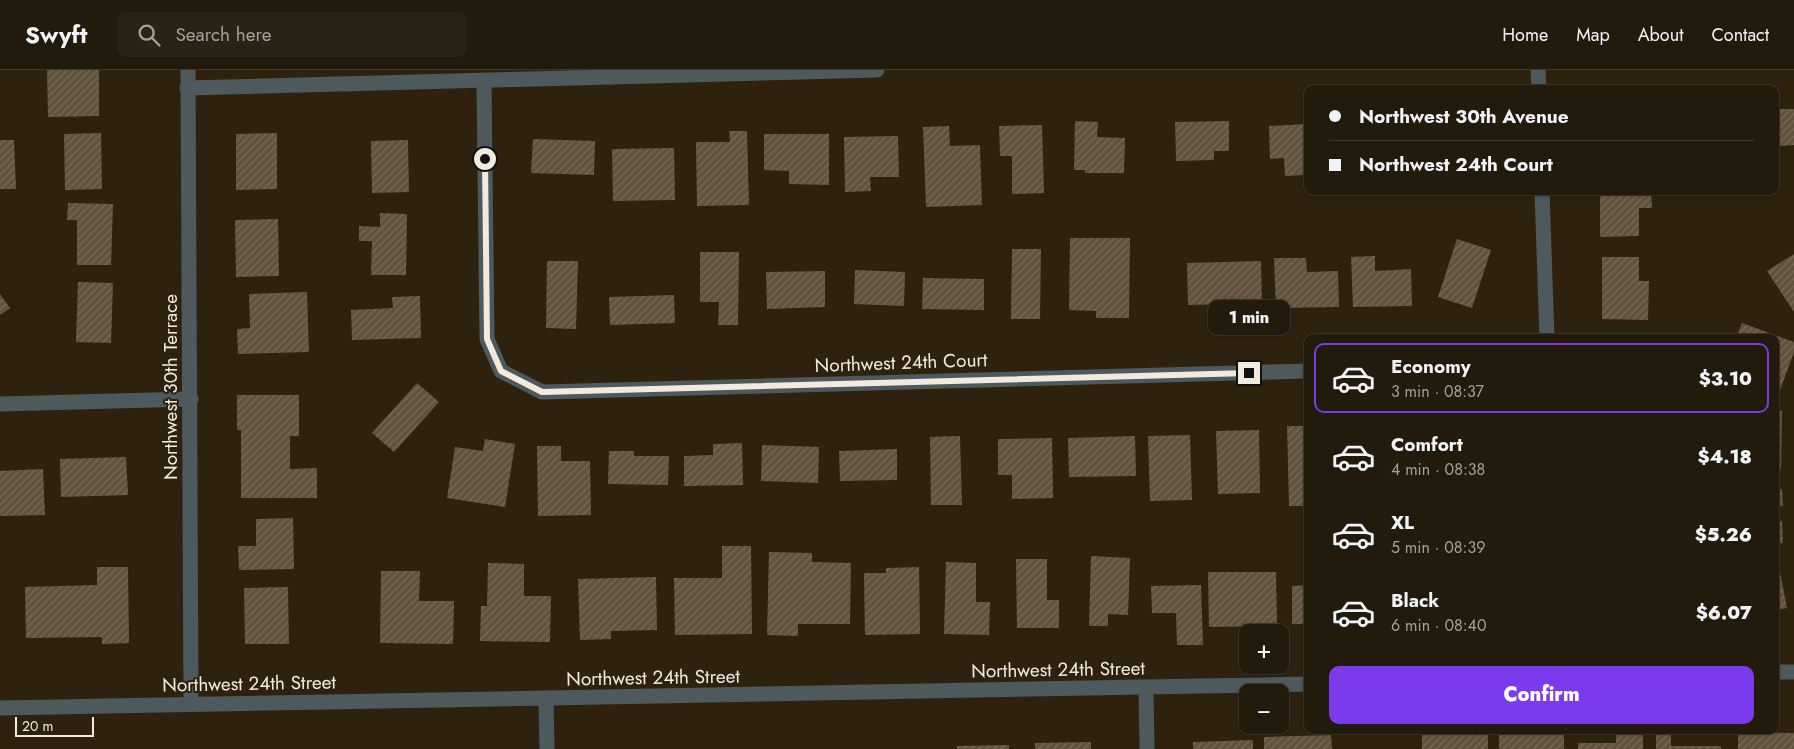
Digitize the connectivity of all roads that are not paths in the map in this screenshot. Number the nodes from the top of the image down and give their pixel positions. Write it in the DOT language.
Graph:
graph roads {
  1 [pos="188,70"];
  2 [pos="877,70"];
  3 [pos="1538,70"];
  4 [pos="484,81"];
  5 [pos="1539,85"];
  6 [pos="187,88"];
  7 [pos="1542,195"];
  8 [pos="1547,334"];
  9 [pos="1304,371"];
  10 [pos="190,399"];
  11 [pos="0,404"];
  12 [pos="1779,672"];
  13 [pos="1794,672"];
  14 [pos="1304,684"];
  15 [pos="1146,688"];
  16 [pos="546,699"];
  17 [pos="190,704"];
  18 [pos="0,708"];
  19 [pos="547,749"];
  20 [pos="1147,749"];
  1 -- 6 [label="street, Northwest 30th Terrace"];
  2 -- 4 [label="street"];
  3 -- 5 [label="street"];
  4 -- 6 [label="street"];
  4 -- 9 [label="street, Northwest 24th Court"];
  6 -- 10 [label="street, Northwest 30th Terrace"];
  7 -- 8 [label="street"];
  10 -- 11 [label="street"];
  10 -- 17 [label="street, Northwest 30th Terrace"];
  12 -- 13 [label="street"];
  14 -- 15 [label="street, Northwest 24th Street"];
  15 -- 16 [label="street, Northwest 24th Street"];
  15 -- 20 [label="street"];
  16 -- 17 [label="street, Northwest 24th Street"];
  16 -- 19 [label="street"];
  17 -- 18 [label="street, Northwest 24th Street"];
}
